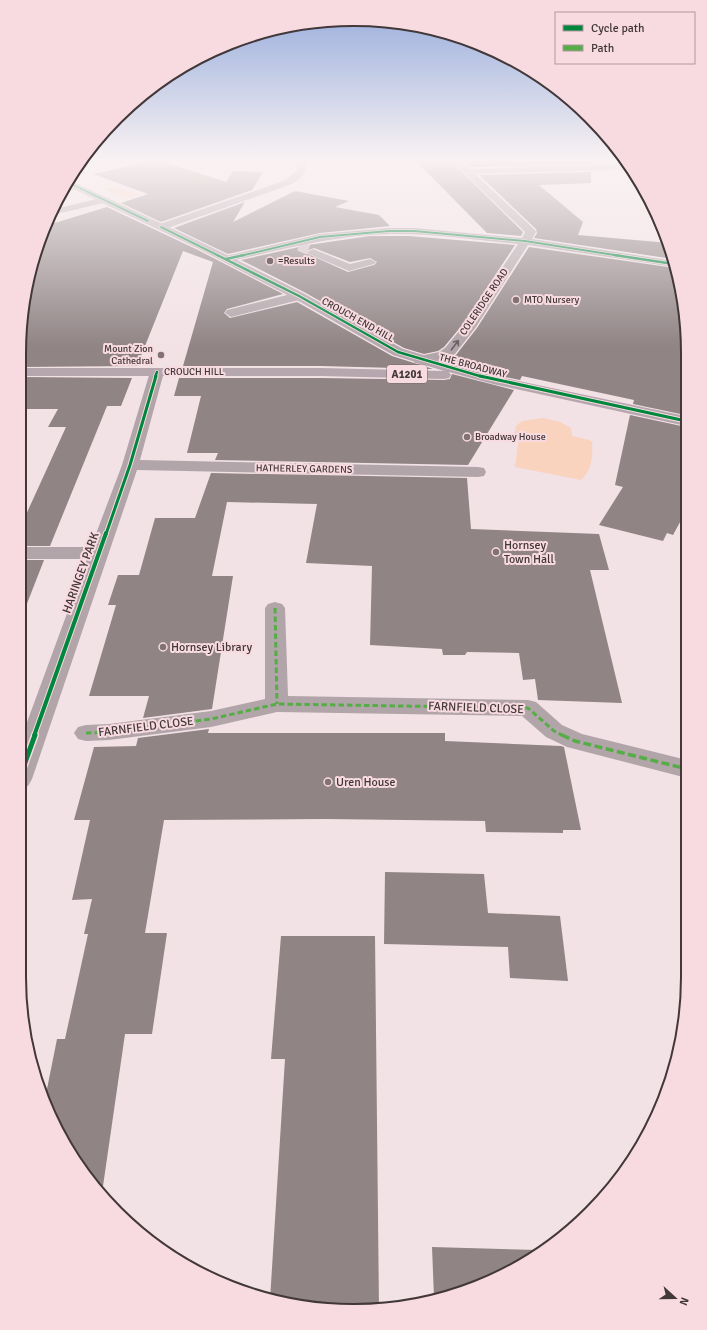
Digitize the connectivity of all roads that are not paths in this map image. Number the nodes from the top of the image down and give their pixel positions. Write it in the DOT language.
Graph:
graph roads {
  1 [pos="153,223"];
  2 [pos="172,223"];
  3 [pos="522,223"];
  4 [pos="161,227"];
  5 [pos="525,241"];
  6 [pos="313,252"];
  7 [pos="226,259"];
  8 [pos="370,262"];
  9 [pos="668,263"];
  10 [pos="299,296"];
  11 [pos="231,313"];
  12 [pos="420,360"];
  13 [pos="26,372"];
  14 [pos="158,372"];
  15 [pos="321,372"];
  16 [pos="493,380"];
  17 [pos="681,420"];
  18 [pos="130,465"];
  19 [pos="478,472"];
  20 [pos="26,553"];
  21 [pos="99,553"];
  22 [pos="275,608"];
  23 [pos="276,704"];
  24 [pos="86,733"];
  25 [pos="26,759"];
  26 [pos="681,768"];
  1 -- 4 [label="main road, CROUCH END HILL"];
  2 -- 4 [label="street"];
  3 -- 5 [label="street"];
  4 -- 7 [label="main road, CROUCH END HILL"];
  5 -- 7 [label="street"];
  5 -- 9 [label="street"];
  12 -- 5 [label="street, COLERIDGE ROAD, one-way"];
  6 -- 8 [label="street"];
  7 -- 10 [label="main road, CROUCH END HILL"];
  10 -- 11 [label="street"];
  10 -- 12 [label="main road, CROUCH END HILL"];
  12 -- 15 [label="main road, CROUCH HILL / A1201"];
  12 -- 16 [label="main road, THE BROADWAY"];
  13 -- 14 [label="main road, CROUCH HILL / A1201"];
  14 -- 15 [label="main road, CROUCH HILL / A1201"];
  14 -- 18 [label="street, HARINGEY PARK"];
  15 -- 16 [label="main road, CROUCH HILL / A1201"];
  16 -- 17 [label="main road, THE BROADWAY"];
  18 -- 19 [label="street, HATHERLEY GARDENS"];
  18 -- 21 [label="street, HARINGEY PARK"];
  20 -- 21 [label="street"];
  21 -- 25 [label="street, HARINGEY PARK"];
  22 -- 23 [label="street"];
  23 -- 24 [label="street, FARNFIELD CLOSE"];
  23 -- 26 [label="street, FARNFIELD CLOSE"];
}
